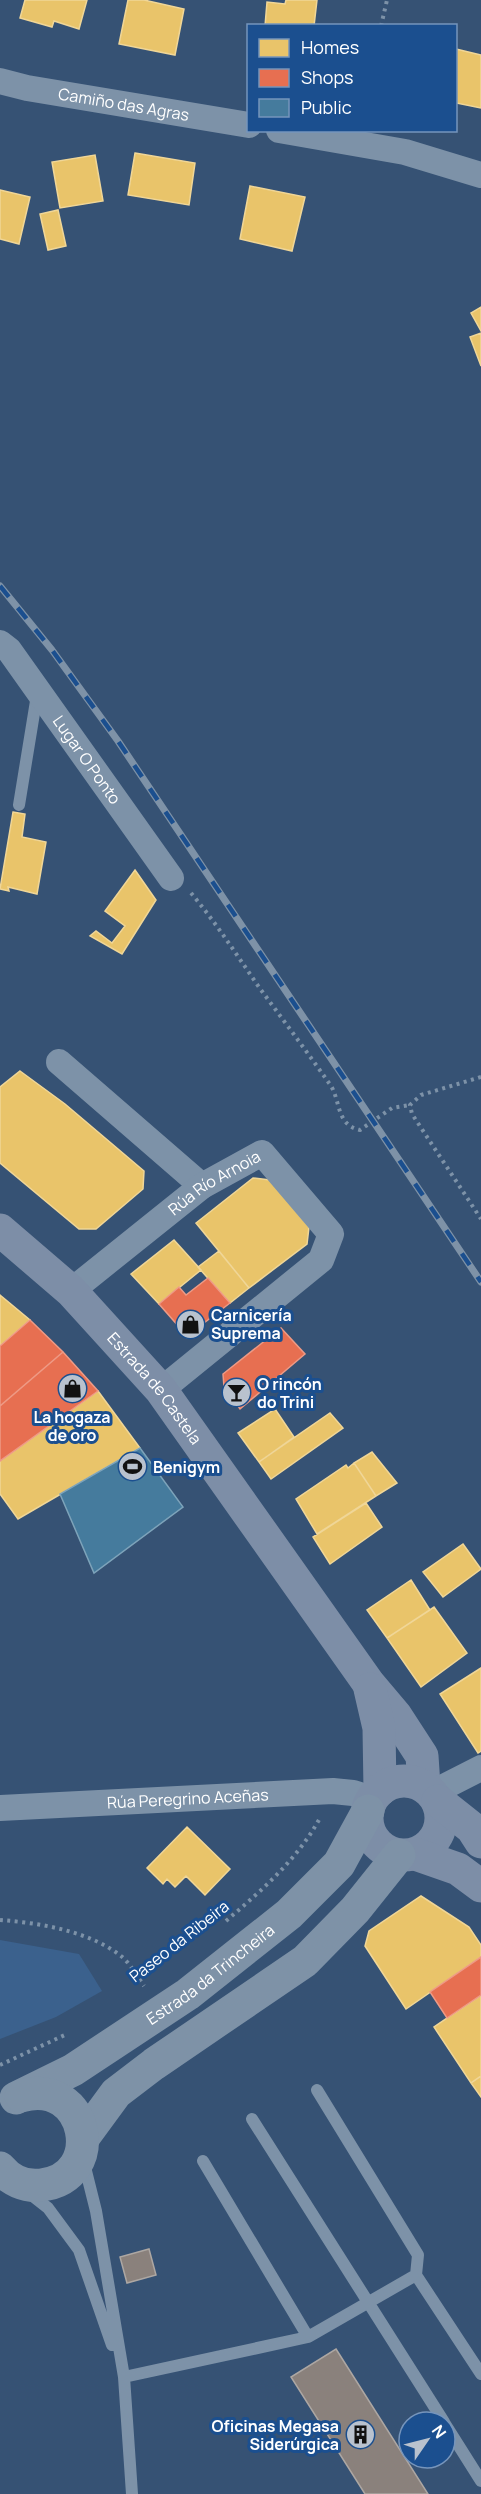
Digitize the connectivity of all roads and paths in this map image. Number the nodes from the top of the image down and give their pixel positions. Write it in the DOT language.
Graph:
graph roads {
  1 [pos="387,0"];
  2 [pos="381,24"];
  3 [pos="0,81"];
  4 [pos="247,125"];
  5 [pos="290,132"];
  6 [pos="481,175"];
  7 [pos="0,643"];
  8 [pos="38,690"];
  9 [pos="19,805"];
  10 [pos="171,879"];
  11 [pos="59,1062"];
  12 [pos="481,1077"];
  13 [pos="411,1105"];
  14 [pos="202,1186"];
  15 [pos="481,1219"];
  16 [pos="0,1230"];
  17 [pos="71,1291"];
  18 [pos="161,1390"];
  19 [pos="369,1684"];
  20 [pos="481,1768"];
  21 [pos="333,1791"];
  22 [pos="431,1794"];
  23 [pos="373,1800"];
  24 [pos="0,1808"];
  25 [pos="481,1842"];
  26 [pos="407,1854"];
  27 [pos="481,1886"];
  28 [pos="0,1920"];
  29 [pos="224,1923"];
  30 [pos="153,1980"];
  31 [pos="144,1986"];
  32 [pos="135,1992"];
  33 [pos="68,2033"];
  34 [pos="0,2065"];
  35 [pos="317,2090"];
  36 [pos="5,2105"];
  37 [pos="252,2119"];
  38 [pos="82,2146"];
  39 [pos="203,2161"];
  40 [pos="6,2173"];
  41 [pos="416,2275"];
  42 [pos="368,2302"];
  43 [pos="308,2337"];
  44 [pos="481,2374"];
  45 [pos="123,2377"];
  46 [pos="436,2410"];
  47 [pos="457,2443"];
  48 [pos="481,2481"];
  49 [pos="132,2494"];
  1 -- 2 [label="path"];
  3 -- 4 [label="street, Camiño das Agras"];
  5 -- 6 [label="street"];
  7 -- 8 [label="street, Lugar O Ponto"];
  8 -- 9 [label="lane"];
  8 -- 10 [label="street, Lugar O Ponto"];
  10 -- 13 [label="path"];
  11 -- 14 [label="street"];
  12 -- 13 [label="path"];
  13 -- 15 [label="path"];
  14 -- 17 [label="street, Rúa Río Arnoia"];
  14 -- 18 [label="street, Rúa Río Arnoia"];
  16 -- 17 [label="main road, Estrada de Castela"];
  17 -- 18 [label="main road, Estrada de Castela"];
  18 -- 19 [label="main road, Estrada de Castela"];
  19 -- 22 [label="main road, Estrada de Castela"];
  19 -- 23 [label="main road"];
  20 -- 22 [label="street"];
  21 -- 23 [label="street, Rúa Peregrino Aceñas"];
  21 -- 24 [label="street, Rúa Peregrino Aceñas"];
  21 -- 29 [label="path, Paseo da Ribeira"];
  22 -- 23 [label="main road"];
  22 -- 25 [label="main road"];
  22 -- 26 [label="main road"];
  23 -- 26 [label="main road"];
  23 -- 36 [label="highway, Estrada da Trincheira"];
  26 -- 27 [label="main road"];
  26 -- 38 [label="highway"];
  28 -- 31 [label="path"];
  30 -- 31 [label="path, Paseo da Ribeira"];
  31 -- 32 [label="path, Paseo da Ribeira"];
  33 -- 34 [label="path"];
  35 -- 41 [label="lane"];
  36 -- 38 [label="highway, Estrada da Trincheira"];
  37 -- 42 [label="lane"];
  38 -- 40 [label="highway"];
  38 -- 45 [label="lane"];
  39 -- 43 [label="lane"];
  40 -- 45 [label="lane"];
  41 -- 42 [label="lane"];
  41 -- 44 [label="lane"];
  42 -- 43 [label="lane"];
  42 -- 46 [label="lane"];
  43 -- 45 [label="lane"];
  45 -- 49 [label="lane"];
  47 -- 48 [label="lane"];
}
